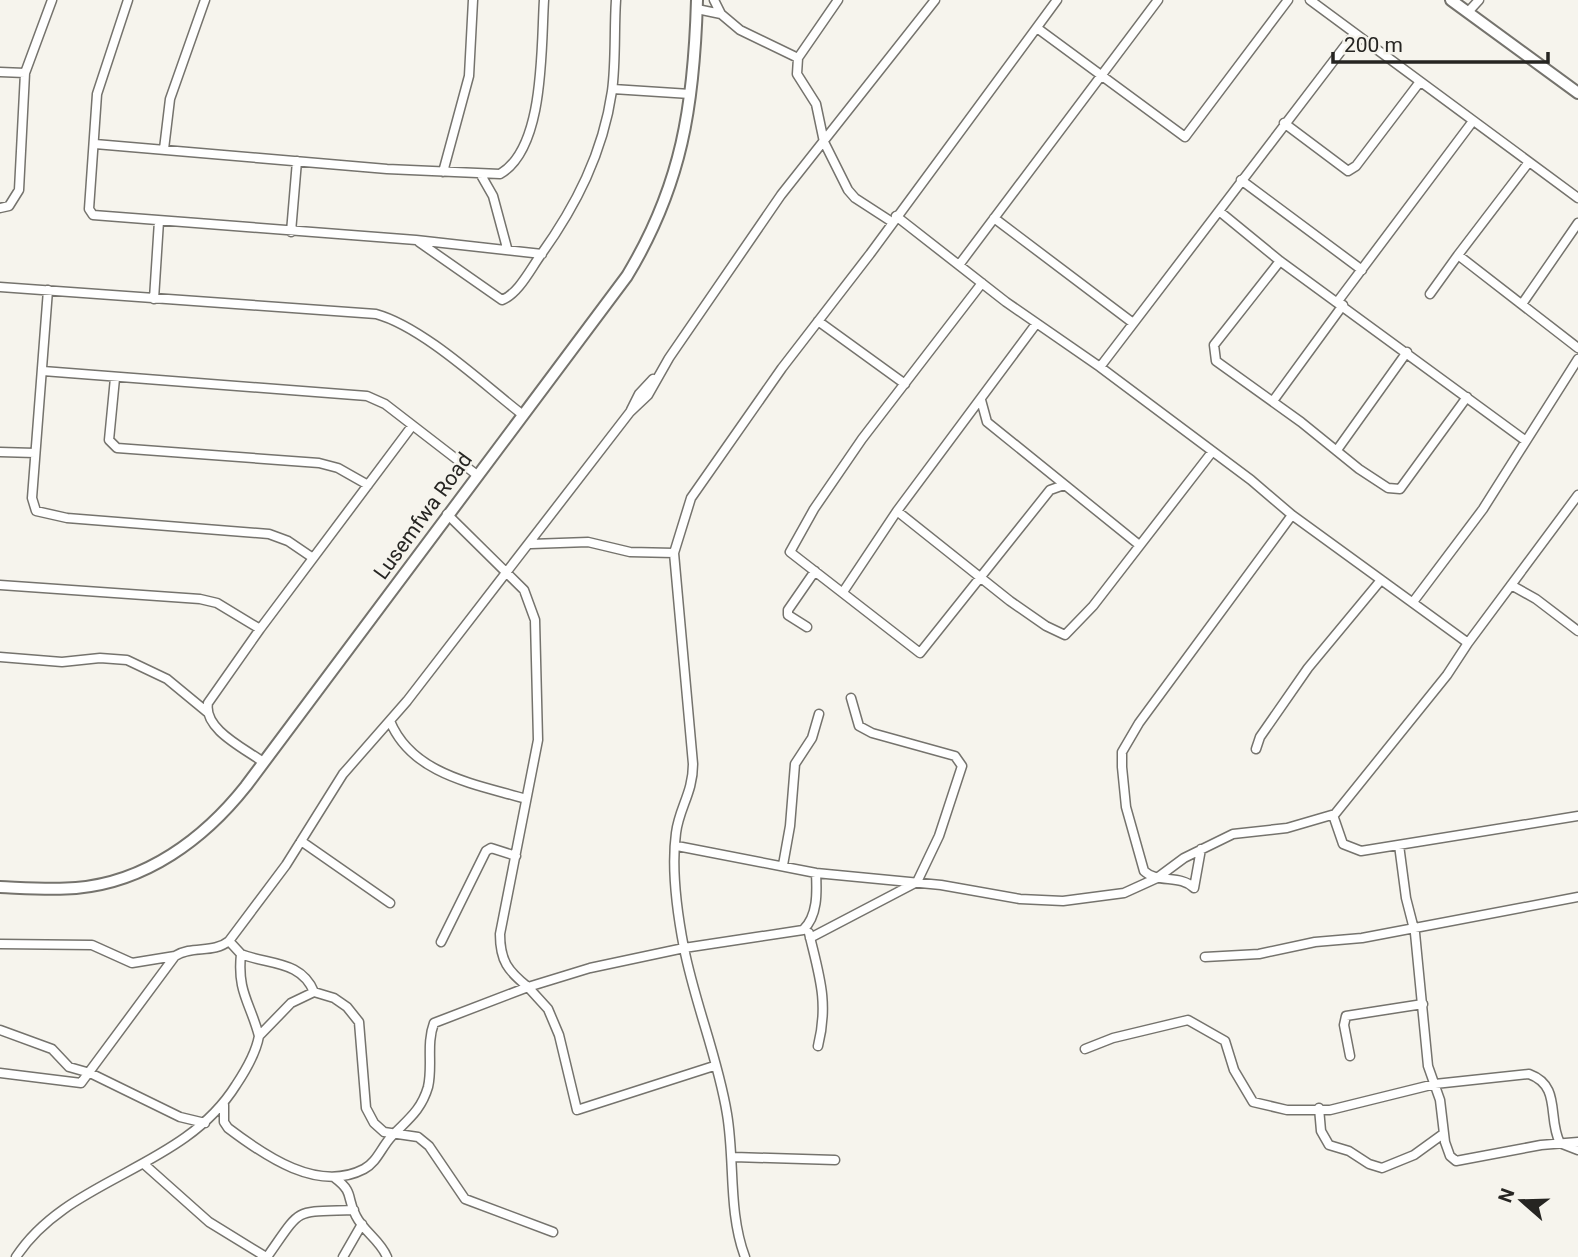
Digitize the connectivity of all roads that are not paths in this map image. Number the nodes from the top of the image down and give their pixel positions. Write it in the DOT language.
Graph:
graph roads {
  1 [pos="52,0"];
  2 [pos="128,0"];
  3 [pos="205,0"];
  4 [pos="473,0"];
  5 [pos="544,0"];
  6 [pos="616,0"];
  7 [pos="714,0"];
  8 [pos="838,0"];
  9 [pos="935,0"];
  10 [pos="1057,0"];
  11 [pos="1158,0"];
  12 [pos="1288,0"];
  13 [pos="1310,0"];
  14 [pos="1451,0"];
  15 [pos="1479,0"];
  16 [pos="697,5"];
  17 [pos="1468,12"];
  18 [pos="721,14"];
  19 [pos="1037,28"];
  20 [pos="1354,34"];
  21 [pos="798,58"];
  22 [pos="0,72"];
  23 [pos="25,73"];
  24 [pos="1101,75"];
  25 [pos="1419,83"];
  26 [pos="612,89"];
  27 [pos="1578,93"];
  28 [pos="690,94"];
  29 [pos="1472,121"];
  30 [pos="1284,123"];
  31 [pos="824,142"];
  32 [pos="95,145"];
  33 [pos="164,149"];
  34 [pos="297,161"];
  35 [pos="1529,162"];
  36 [pos="443,172"];
  37 [pos="481,175"];
  38 [pos="1241,180"];
  39 [pos="1578,198"];
  40 [pos="0,208"];
  41 [pos="1219,211"];
  42 [pos="994,218"];
  43 [pos="894,219"];
  44 [pos="159,221"];
  45 [pos="1578,223"];
  46 [pos="290,232"];
  47 [pos="416,240"];
  48 [pos="507,248"];
  49 [pos="542,254"];
  50 [pos="1458,255"];
  51 [pos="1280,261"];
  52 [pos="959,265"];
  53 [pos="1362,270"];
  54 [pos="982,283"];
  55 [pos="0,286"];
  56 [pos="48,290"];
  57 [pos="1430,294"];
  58 [pos="154,299"];
  59 [pos="1340,303"];
  60 [pos="1522,304"];
  61 [pos="818,321"];
  62 [pos="1133,323"];
  63 [pos="1036,324"];
  64 [pos="1578,348"];
  65 [pos="1407,352"];
  66 [pos="1578,359"];
  67 [pos="1100,367"];
  68 [pos="43,371"];
  69 [pos="115,378"];
  70 [pos="905,384"];
  71 [pos="1467,397"];
  72 [pos="981,400"];
  73 [pos="1273,401"];
  74 [pos="523,415"];
  75 [pos="412,426"];
  76 [pos="1526,441"];
  77 [pos="1337,450"];
  78 [pos="0,452"];
  79 [pos="1212,452"];
  80 [pos="35,453"];
  81 [pos="1051,473"];
  82 [pos="477,475"];
  83 [pos="368,485"];
  84 [pos="1064,485"];
  85 [pos="1050,491"];
  86 [pos="1578,495"];
  87 [pos="897,511"];
  88 [pos="447,514"];
  89 [pos="1292,515"];
  90 [pos="531,544"];
  91 [pos="1138,544"];
  92 [pos="674,553"];
  93 [pos="313,558"];
  94 [pos="815,570"];
  95 [pos="506,573"];
  96 [pos="981,577"];
  97 [pos="1381,580"];
  98 [pos="0,585"];
  99 [pos="1511,585"];
  100 [pos="843,592"];
  101 [pos="1413,602"];
  102 [pos="807,627"];
  103 [pos="260,629"];
  104 [pos="1578,631"];
  105 [pos="1468,643"];
  106 [pos="0,657"];
  107 [pos="851,698"];
  108 [pos="206,712"];
  109 [pos="819,714"];
  110 [pos="390,721"];
  111 [pos="1256,749"];
  112 [pos="262,762"];
  113 [pos="526,799"];
  114 [pos="1333,816"];
  115 [pos="1578,816"];
  116 [pos="301,841"];
  117 [pos="1399,845"];
  118 [pos="677,846"];
  119 [pos="1200,849"];
  120 [pos="516,856"];
  121 [pos="783,865"];
  122 [pos="816,873"];
  123 [pos="1157,878"];
  124 [pos="917,882"];
  125 [pos="0,887"];
  126 [pos="1578,897"];
  127 [pos="390,903"];
  128 [pos="807,926"];
  129 [pos="1413,927"];
  130 [pos="810,938"];
  131 [pos="229,941"];
  132 [pos="440,942"];
  133 [pos="0,944"];
  134 [pos="684,948"];
  135 [pos="241,954"];
  136 [pos="175,956"];
  137 [pos="1205,957"];
  138 [pos="528,987"];
  139 [pos="314,992"];
  140 [pos="1423,1004"];
  141 [pos="0,1030"];
  142 [pos="259,1036"];
  143 [pos="818,1046"];
  144 [pos="1085,1049"];
  145 [pos="1350,1056"];
  146 [pos="714,1066"];
  147 [pos="0,1073"];
  148 [pos="90,1073"];
  149 [pos="1435,1084"];
  150 [pos="224,1105"];
  151 [pos="1319,1108"];
  152 [pos="205,1123"];
  153 [pos="398,1132"];
  154 [pos="1443,1133"];
  155 [pos="1578,1142"];
  156 [pos="1560,1143"];
  157 [pos="1578,1150"];
  158 [pos="734,1157"];
  159 [pos="835,1160"];
  160 [pos="145,1165"];
  161 [pos="335,1178"];
  162 [pos="354,1210"];
  163 [pos="362,1224"];
  164 [pos="553,1233"];
  165 [pos="16,1257"];
  166 [pos="267,1257"];
  167 [pos="343,1257"];
  168 [pos="387,1257"];
  169 [pos="745,1257"];
  1 -- 23 [label="street"];
  2 -- 32 [label="street"];
  3 -- 33 [label="street"];
  4 -- 36 [label="street"];
  5 -- 37 [label="street"];
  6 -- 26 [label="street"];
  7 -- 18 [label="street"];
  8 -- 21 [label="street"];
  9 -- 31 [label="street"];
  10 -- 19 [label="street"];
  11 -- 24 [label="street"];
  12 -- 24 [label="street"];
  13 -- 20 [label="street"];
  14 -- 17 [label="street"];
  15 -- 17 [label="street"];
  16 -- 18 [label="street"];
  16 -- 28 [label="street, Lusemfwa Road"];
  17 -- 27 [label="street"];
  18 -- 21 [label="street"];
  19 -- 24 [label="street"];
  19 -- 43 [label="street"];
  20 -- 25 [label="street"];
  20 -- 30 [label="street"];
  21 -- 31 [label="street"];
  22 -- 23 [label="street"];
  23 -- 40 [label="street"];
  24 -- 42 [label="street"];
  25 -- 29 [label="street"];
  25 -- 30 [label="street"];
  26 -- 28 [label="street"];
  26 -- 49 [label="street"];
  28 -- 74 [label="street, Lusemfwa Road"];
  29 -- 35 [label="street"];
  29 -- 53 [label="street"];
  30 -- 38 [label="street"];
  31 -- 43 [label="street"];
  31 -- 90 [label="street"];
  32 -- 33 [label="street"];
  32 -- 44 [label="street"];
  33 -- 34 [label="street"];
  34 -- 36 [label="street"];
  34 -- 46 [label="street"];
  35 -- 39 [label="street"];
  35 -- 50 [label="street"];
  36 -- 37 [label="street"];
  37 -- 48 [label="street"];
  38 -- 41 [label="street"];
  38 -- 53 [label="street"];
  41 -- 51 [label="street"];
  41 -- 62 [label="street"];
  42 -- 52 [label="street"];
  42 -- 62 [label="street"];
  43 -- 52 [label="street"];
  43 -- 61 [label="street"];
  44 -- 46 [label="street"];
  44 -- 58 [label="street"];
  45 -- 60 [label="street"];
  46 -- 47 [label="street"];
  47 -- 48 [label="street"];
  47 -- 49 [label="street"];
  48 -- 49 [label="street"];
  50 -- 57 [label="street"];
  50 -- 60 [label="street"];
  51 -- 59 [label="street"];
  51 -- 73 [label="street"];
  52 -- 54 [label="street"];
  53 -- 59 [label="street"];
  54 -- 63 [label="street"];
  54 -- 70 [label="street"];
  55 -- 56 [label="street"];
  56 -- 58 [label="street"];
  56 -- 68 [label="street"];
  58 -- 74 [label="street"];
  59 -- 65 [label="street"];
  59 -- 73 [label="street"];
  60 -- 64 [label="street"];
  61 -- 70 [label="street"];
  61 -- 92 [label="street"];
  62 -- 67 [label="street"];
  63 -- 67 [label="street"];
  63 -- 72 [label="street"];
  65 -- 71 [label="street"];
  65 -- 77 [label="street"];
  66 -- 76 [label="street"];
  67 -- 79 [label="street"];
  68 -- 69 [label="street"];
  68 -- 80 [label="street"];
  69 -- 75 [label="street"];
  69 -- 83 [label="street"];
  70 -- 94 [label="street"];
  71 -- 76 [label="street"];
  71 -- 77 [label="street"];
  72 -- 81 [label="street"];
  72 -- 87 [label="street"];
  73 -- 77 [label="street"];
  74 -- 82 [label="street, Lusemfwa Road"];
  75 -- 82 [label="street"];
  75 -- 83 [label="street"];
  76 -- 101 [label="street"];
  78 -- 80 [label="street"];
  79 -- 89 [label="street"];
  79 -- 91 [label="street"];
  80 -- 93 [label="street"];
  81 -- 84 [label="street"];
  81 -- 85 [label="street"];
  82 -- 88 [label="street, Lusemfwa Road"];
  83 -- 93 [label="street"];
  84 -- 85 [label="street"];
  84 -- 91 [label="street"];
  85 -- 96 [label="street"];
  86 -- 99 [label="street"];
  87 -- 96 [label="street"];
  87 -- 100 [label="street"];
  88 -- 95 [label="street"];
  88 -- 112 [label="street, Lusemfwa Road"];
  89 -- 97 [label="street"];
  89 -- 123 [label="street"];
  90 -- 92 [label="street"];
  90 -- 95 [label="street"];
  91 -- 96 [label="street"];
  92 -- 118 [label="street"];
  93 -- 103 [label="street"];
  94 -- 100 [label="street"];
  94 -- 102 [label="street"];
  95 -- 110 [label="street"];
  95 -- 113 [label="street"];
  96 -- 100 [label="street"];
  97 -- 101 [label="street"];
  97 -- 111 [label="street"];
  98 -- 103 [label="street"];
  99 -- 104 [label="street"];
  99 -- 105 [label="street"];
  101 -- 105 [label="street"];
  103 -- 108 [label="street"];
  105 -- 114 [label="street"];
  106 -- 108 [label="street"];
  107 -- 124 [label="street"];
  108 -- 112 [label="street"];
  109 -- 121 [label="street"];
  110 -- 113 [label="street"];
  110 -- 116 [label="street"];
  112 -- 125 [label="street, Lusemfwa Road"];
  113 -- 120 [label="street"];
  114 -- 117 [label="street"];
  114 -- 119 [label="street"];
  115 -- 117 [label="street"];
  116 -- 127 [label="street"];
  116 -- 131 [label="street"];
  117 -- 129 [label="street"];
  118 -- 121 [label="street"];
  118 -- 134 [label="street"];
  119 -- 123 [label="street"];
  119 -- 123 [label="street"];
  120 -- 132 [label="street"];
  120 -- 138 [label="street"];
  121 -- 122 [label="street"];
  122 -- 124 [label="street"];
  122 -- 128 [label="street"];
  123 -- 124 [label="street"];
  124 -- 130 [label="street"];
  126 -- 129 [label="street"];
  128 -- 130 [label="street"];
  128 -- 134 [label="street"];
  129 -- 137 [label="street"];
  129 -- 140 [label="street"];
  130 -- 143 [label="street"];
  131 -- 135 [label="street"];
  131 -- 136 [label="street"];
  133 -- 136 [label="street"];
  134 -- 138 [label="street"];
  134 -- 146 [label="street"];
  135 -- 139 [label="street"];
  135 -- 142 [label="street"];
  136 -- 148 [label="street"];
  138 -- 146 [label="street"];
  138 -- 153 [label="street"];
  139 -- 142 [label="street"];
  139 -- 153 [label="street"];
  140 -- 145 [label="street"];
  140 -- 149 [label="street"];
  141 -- 148 [label="street"];
  142 -- 150 [label="street"];
  144 -- 151 [label="street"];
  146 -- 158 [label="street"];
  147 -- 148 [label="street"];
  148 -- 152 [label="street"];
  149 -- 151 [label="street"];
  149 -- 154 [label="street"];
  149 -- 156 [label="street"];
  150 -- 152 [label="street"];
  150 -- 161 [label="street"];
  151 -- 154 [label="street"];
  152 -- 160 [label="street"];
  153 -- 161 [label="street"];
  153 -- 164 [label="street"];
  154 -- 156 [label="street"];
  155 -- 156 [label="street"];
  156 -- 157 [label="street"];
  158 -- 159 [label="street"];
  158 -- 169 [label="street"];
  160 -- 165 [label="street"];
  160 -- 166 [label="street"];
  161 -- 162 [label="street"];
  162 -- 163 [label="street"];
  162 -- 166 [label="street"];
  163 -- 167 [label="street"];
  163 -- 168 [label="street"];
}
